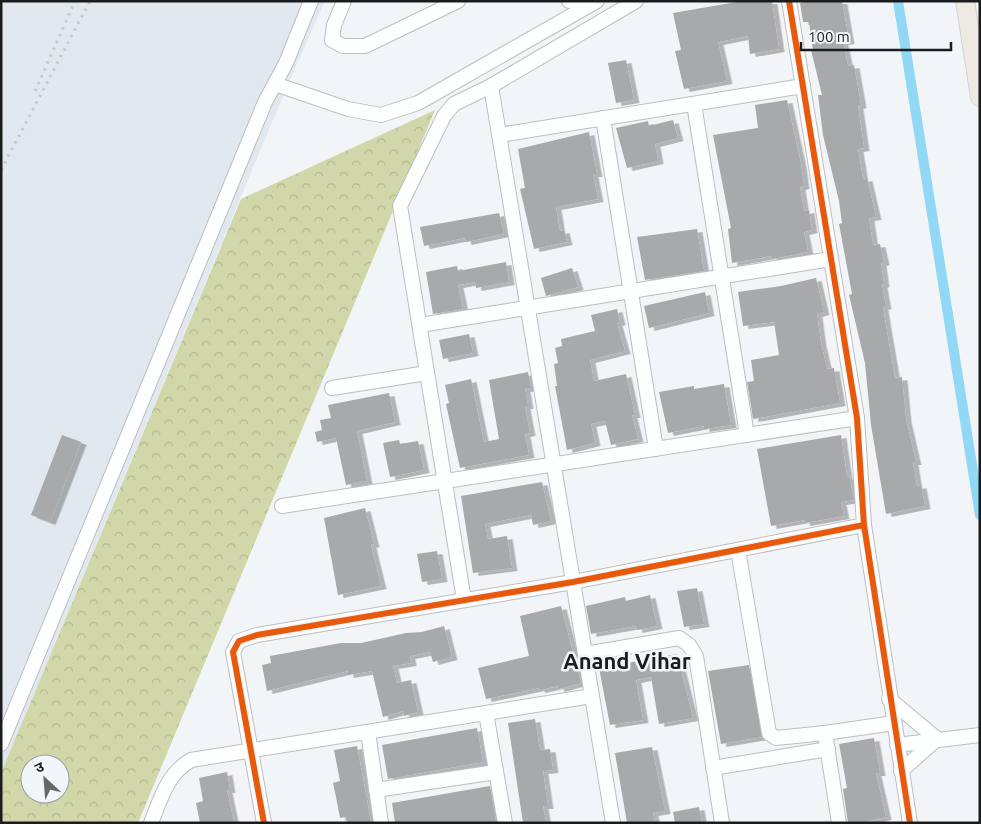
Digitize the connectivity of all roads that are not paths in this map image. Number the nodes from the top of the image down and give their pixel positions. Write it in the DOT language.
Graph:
graph roads {
  1 [pos="312,1"];
  2 [pos="344,1"];
  3 [pos="569,1"];
  4 [pos="578,1"];
  5 [pos="597,1"];
  6 [pos="636,1"];
  7 [pos="789,1"];
  8 [pos="965,1"];
  9 [pos="453,2"];
  10 [pos="275,84"];
  11 [pos="491,86"];
  12 [pos="803,86"];
  13 [pos="980,96"];
  14 [pos="694,104"];
  15 [pos="603,118"];
  16 [pos="499,135"];
  17 [pos="831,259"];
  18 [pos="722,276"];
  19 [pos="630,291"];
  20 [pos="528,307"];
  21 [pos="420,325"];
  22 [pos="427,373"];
  23 [pos="332,388"];
  24 [pos="857,418"];
  25 [pos="747,435"];
  26 [pos="656,449"];
  27 [pos="554,464"];
  28 [pos="445,481"];
  29 [pos="282,506"];
  30 [pos="864,525"];
  31 [pos="738,550"];
  32 [pos="573,582"];
  33 [pos="464,600"];
  34 [pos="585,654"];
  35 [pos="592,696"];
  36 [pos="889,699"];
  37 [pos="486,713"];
  38 [pos="894,723"];
  39 [pos="368,732"];
  40 [pos="825,733"];
  41 [pos="980,735"];
  42 [pos="937,739"];
  43 [pos="1,744"];
  44 [pos="897,745"];
  45 [pos="828,749"];
  46 [pos="251,751"];
  47 [pos="713,768"];
  48 [pos="902,771"];
  49 [pos="496,772"];
  50 [pos="376,790"];
  51 [pos="151,823"];
  52 [pos="264,823"];
  53 [pos="381,823"];
  54 [pos="504,823"];
  55 [pos="612,823"];
  56 [pos="722,823"];
  57 [pos="839,823"];
  58 [pos="910,823"];
  1 -- 10 [label="street"];
  2 -- 9 [label="street"];
  3 -- 4 [label="street"];
  5 -- 10 [label="street"];
  6 -- 11 [label="street"];
  7 -- 12 [label="street"];
  8 -- 13 [label="main road"];
  10 -- 43 [label="street"];
  11 -- 16 [label="street"];
  11 -- 21 [label="street"];
  12 -- 14 [label="street"];
  12 -- 17 [label="street"];
  14 -- 15 [label="street"];
  14 -- 18 [label="street"];
  15 -- 16 [label="street"];
  15 -- 19 [label="street"];
  16 -- 20 [label="street"];
  17 -- 18 [label="street"];
  17 -- 24 [label="street"];
  18 -- 19 [label="street"];
  18 -- 25 [label="street"];
  19 -- 20 [label="street"];
  19 -- 26 [label="street"];
  20 -- 21 [label="street"];
  20 -- 27 [label="street"];
  21 -- 22 [label="street"];
  22 -- 23 [label="street"];
  22 -- 28 [label="street"];
  24 -- 25 [label="street"];
  24 -- 30 [label="street"];
  25 -- 26 [label="street"];
  26 -- 27 [label="street"];
  27 -- 28 [label="street"];
  27 -- 32 [label="street"];
  28 -- 29 [label="street"];
  28 -- 33 [label="street"];
  30 -- 31 [label="street"];
  30 -- 36 [label="street"];
  31 -- 32 [label="street"];
  31 -- 40 [label="street"];
  32 -- 33 [label="street"];
  32 -- 34 [label="street"];
  33 -- 46 [label="street"];
  34 -- 35 [label="street"];
  34 -- 47 [label="street"];
  35 -- 37 [label="street"];
  35 -- 55 [label="street"];
  36 -- 38 [label="street"];
  36 -- 42 [label="street"];
  37 -- 39 [label="street"];
  37 -- 49 [label="street"];
  38 -- 40 [label="street"];
  38 -- 44 [label="street"];
  39 -- 46 [label="street"];
  39 -- 50 [label="street"];
  40 -- 45 [label="street"];
  41 -- 42 [label="street"];
  42 -- 44 [label="street"];
  42 -- 48 [label="street"];
  44 -- 48 [label="street"];
  45 -- 47 [label="street"];
  45 -- 57 [label="street"];
  46 -- 51 [label="street"];
  46 -- 52 [label="street"];
  47 -- 56 [label="street"];
  48 -- 58 [label="street"];
  49 -- 50 [label="street"];
  49 -- 54 [label="street"];
  50 -- 53 [label="street"];
}
